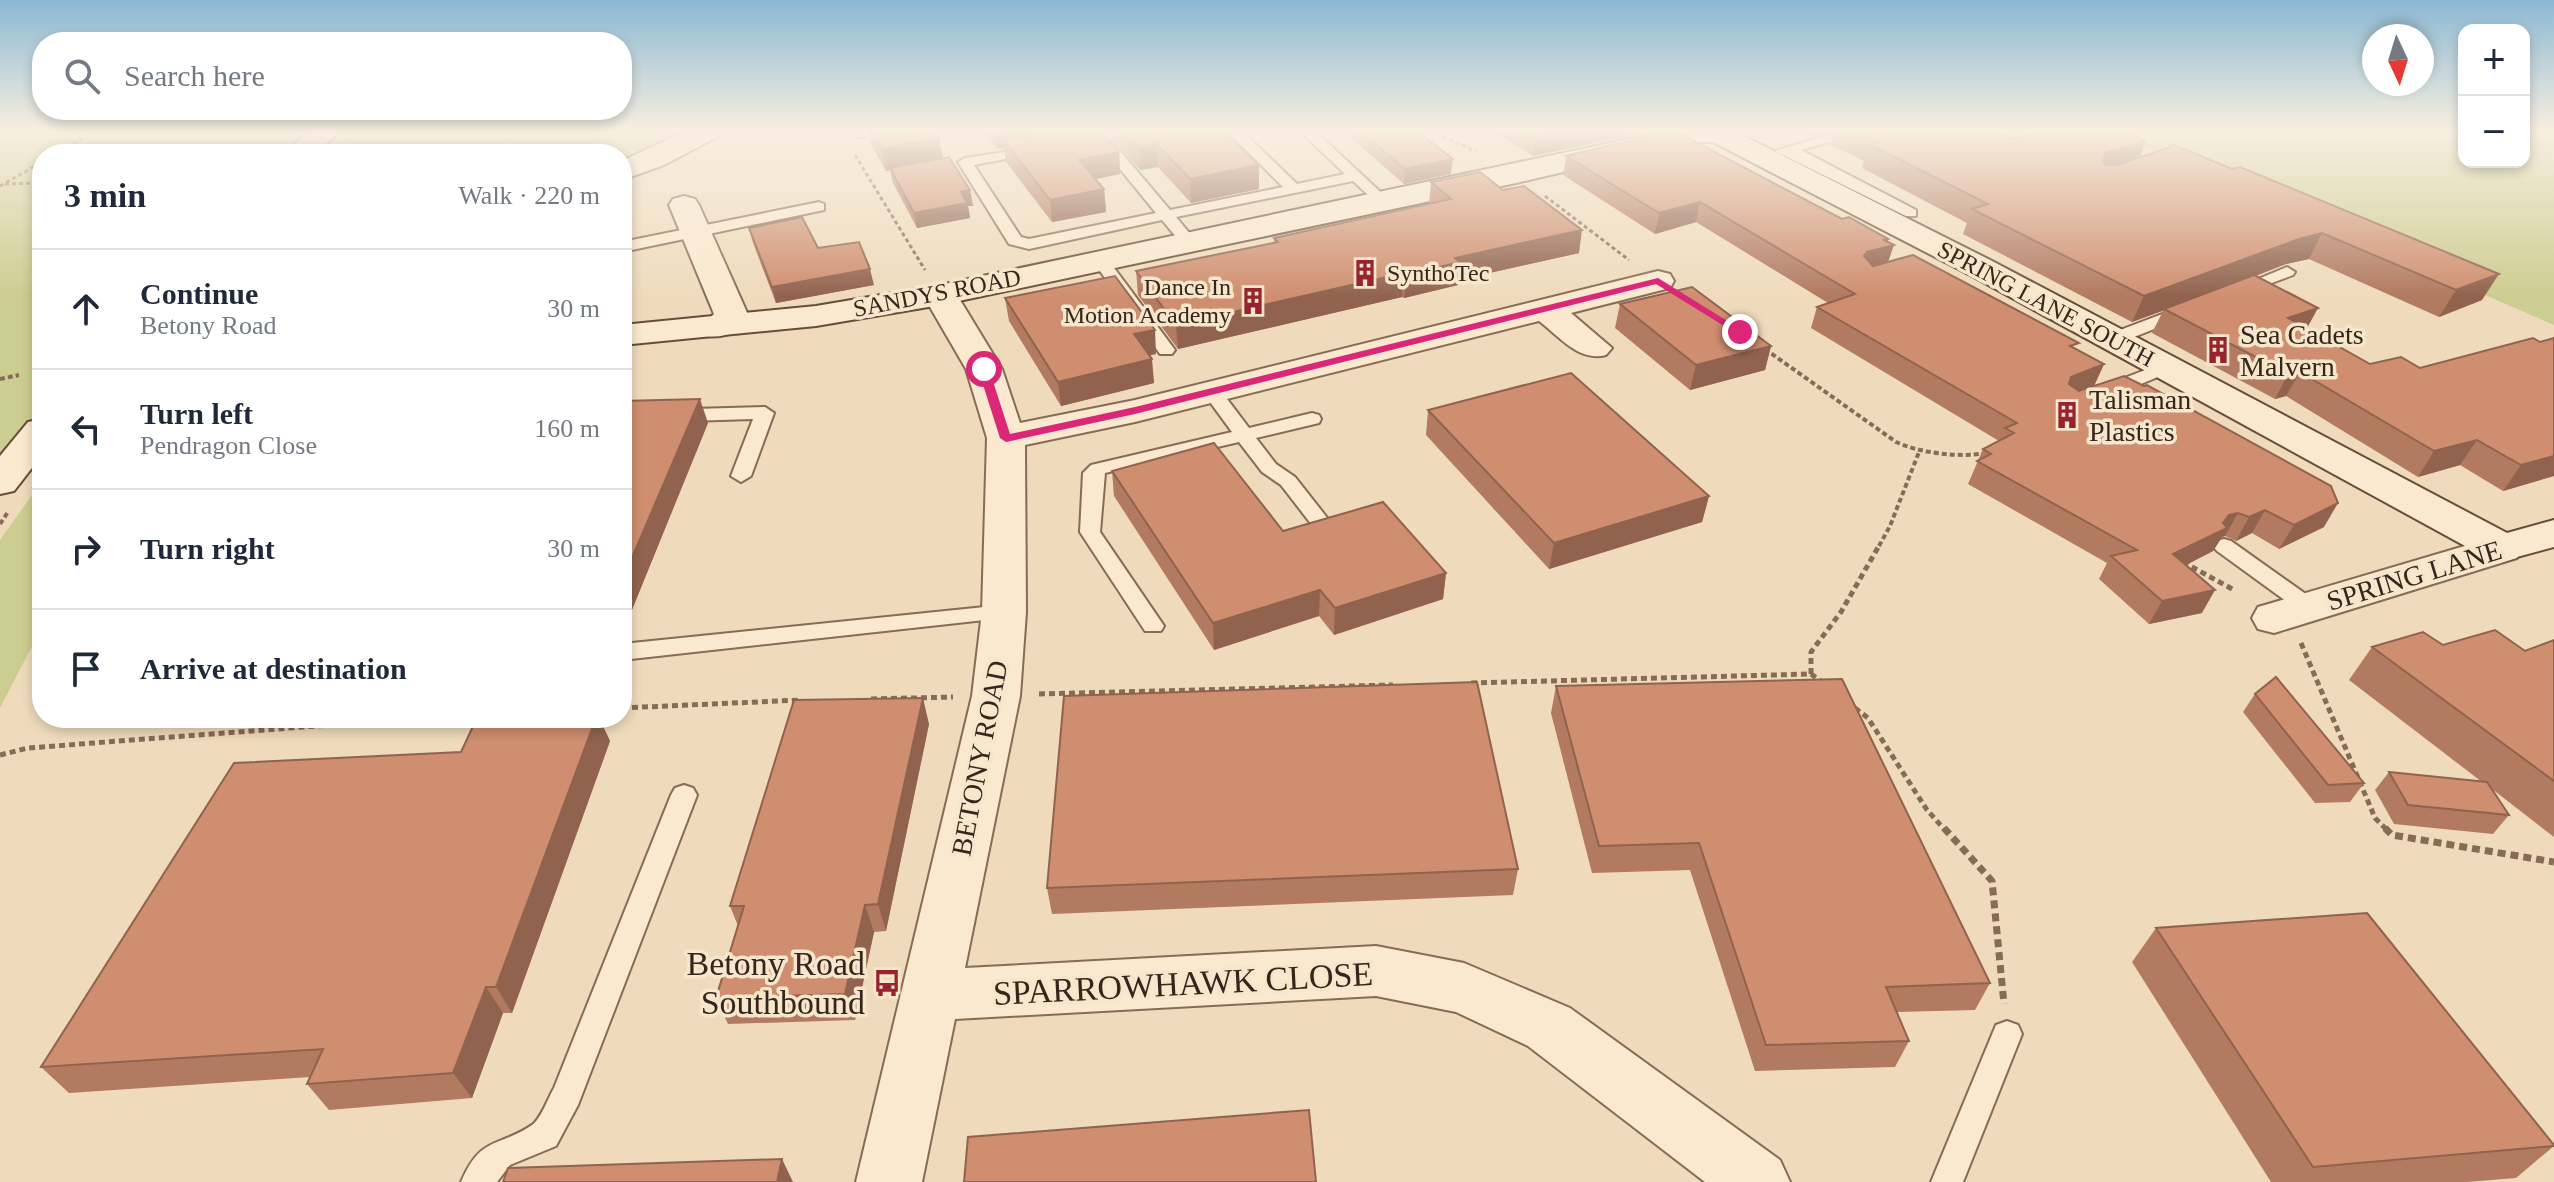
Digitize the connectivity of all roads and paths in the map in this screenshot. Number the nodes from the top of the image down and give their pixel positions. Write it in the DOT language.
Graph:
graph roads {
  1 [pos="874,186"];
  2 [pos="974,186"];
  3 [pos="1138,186"];
  4 [pos="1291,186"];
  5 [pos="1308,186"];
  6 [pos="1367,186"];
  7 [pos="1456,186"];
  8 [pos="1532,186"];
  9 [pos="1835,186"];
  10 [pos="1850,186"];
  11 [pos="1294,189"];
  12 [pos="1383,201"];
  13 [pos="819,207"];
  14 [pos="1911,213"];
  15 [pos="1166,215"];
  16 [pos="690,219"];
  17 [pos="1188,241"];
  18 [pos="632,243"];
  19 [pos="1100,260"];
  20 [pos="2287,272"];
  21 [pos="1658,281"];
  22 [pos="940,295"];
  23 [pos="1547,310"];
  24 [pos="715,328"];
  25 [pos="632,334"];
  26 [pos="2113,339"];
  27 [pos="1594,348"];
  28 [pos="1765,349"];
  29 [pos="1166,350"];
  30 [pos="2166,367"];
  31 [pos="19,375"];
  32 [pos="0,379"];
  33 [pos="1211,391"];
  34 [pos="2094,396"];
  35 [pos="632,417"];
  36 [pos="1312,419"];
  37 [pos="1243,435"];
  38 [pos="1006,438"];
  39 [pos="32,442"];
  40 [pos="1919,452"];
  41 [pos="1998,459"];
  42 [pos="741,476"];
  43 [pos="0,482"];
  44 [pos="1322,524"];
  45 [pos="2554,533"];
  46 [pos="2224,546"];
  47 [pos="2502,548"];
  48 [pos="2177,559"];
  49 [pos="1004,612"];
  50 [pos="2292,613"];
  51 [pos="1153,626"];
  52 [pos="632,651"];
  53 [pos="1811,674"];
  54 [pos="1459,683"];
  55 [pos="1396,685"];
  56 [pos="1834,692"];
  57 [pos="996,696"];
  58 [pos="857,699"];
  59 [pos="811,700"];
  60 [pos="1845,701"];
  61 [pos="632,708"];
  62 [pos="290,728"];
  63 [pos="0,755"];
  64 [pos="684,795"];
  65 [pos="2554,862"];
  66 [pos="931,995"];
  67 [pos="2007,1034"];
  68 [pos="477,1182"];
  69 [pos="889,1182"];
  70 [pos="1757,1182"];
  71 [pos="1947,1182"];
  1 -- 22 [label="path"];
  2 -- 15 [label="lane"];
  3 -- 15 [label="lane"];
  4 -- 11 [label="lane"];
  5 -- 11 [label="lane"];
  6 -- 12 [label="lane"];
  7 -- 12 [label="street, SANDYS ROAD"];
  8 -- 21 [label="path"];
  9 -- 26 [label="street, SPRING LANE SOUTH"];
  10 -- 14 [label="lane"];
  11 -- 15 [label="lane"];
  12 -- 17 [label="street, SANDYS ROAD"];
  13 -- 16 [label="lane"];
  15 -- 17 [label="lane"];
  16 -- 18 [label="lane"];
  16 -- 24 [label="street"];
  17 -- 19 [label="street, SANDYS ROAD"];
  19 -- 22 [label="street, SANDYS ROAD"];
  19 -- 29 [label="lane"];
  20 -- 26 [label="lane"];
  21 -- 23 [label="street"];
  22 -- 24 [label="street, SANDYS ROAD"];
  22 -- 38 [label="street, BETONY ROAD"];
  23 -- 27 [label="street"];
  23 -- 33 [label="street"];
  24 -- 25 [label="street, SANDYS ROAD"];
  26 -- 30 [label="street, SPRING LANE SOUTH"];
  28 -- 40 [label="path"];
  30 -- 34 [label="lane"];
  30 -- 47 [label="street, SPRING LANE SOUTH"];
  31 -- 32 [label="path"];
  33 -- 37 [label="lane"];
  33 -- 38 [label="street"];
  35 -- 42 [label="lane"];
  36 -- 37 [label="lane"];
  37 -- 44 [label="lane"];
  37 -- 51 [label="lane"];
  38 -- 49 [label="street, BETONY ROAD"];
  39 -- 43 [label="street"];
  40 -- 41 [label="path"];
  40 -- 53 [label="path"];
  45 -- 47 [label="street, SPRING LANE"];
  46 -- 50 [label="lane"];
  47 -- 50 [label="street, SPRING LANE"];
  48 -- 50 [label="path"];
  49 -- 52 [label="lane"];
  49 -- 57 [label="street, BETONY ROAD"];
  50 -- 65 [label="path"];
  53 -- 54 [label="path"];
  53 -- 56 [label="path"];
  55 -- 57 [label="path"];
  57 -- 58 [label="path"];
  57 -- 66 [label="street, BETONY ROAD"];
  59 -- 61 [label="path"];
  60 -- 67 [label="path"];
  62 -- 63 [label="path"];
  64 -- 68 [label="lane"];
  66 -- 69 [label="street, BETONY ROAD"];
  66 -- 70 [label="street, SPARROWHAWK CLOSE"];
  67 -- 71 [label="lane"];
}
